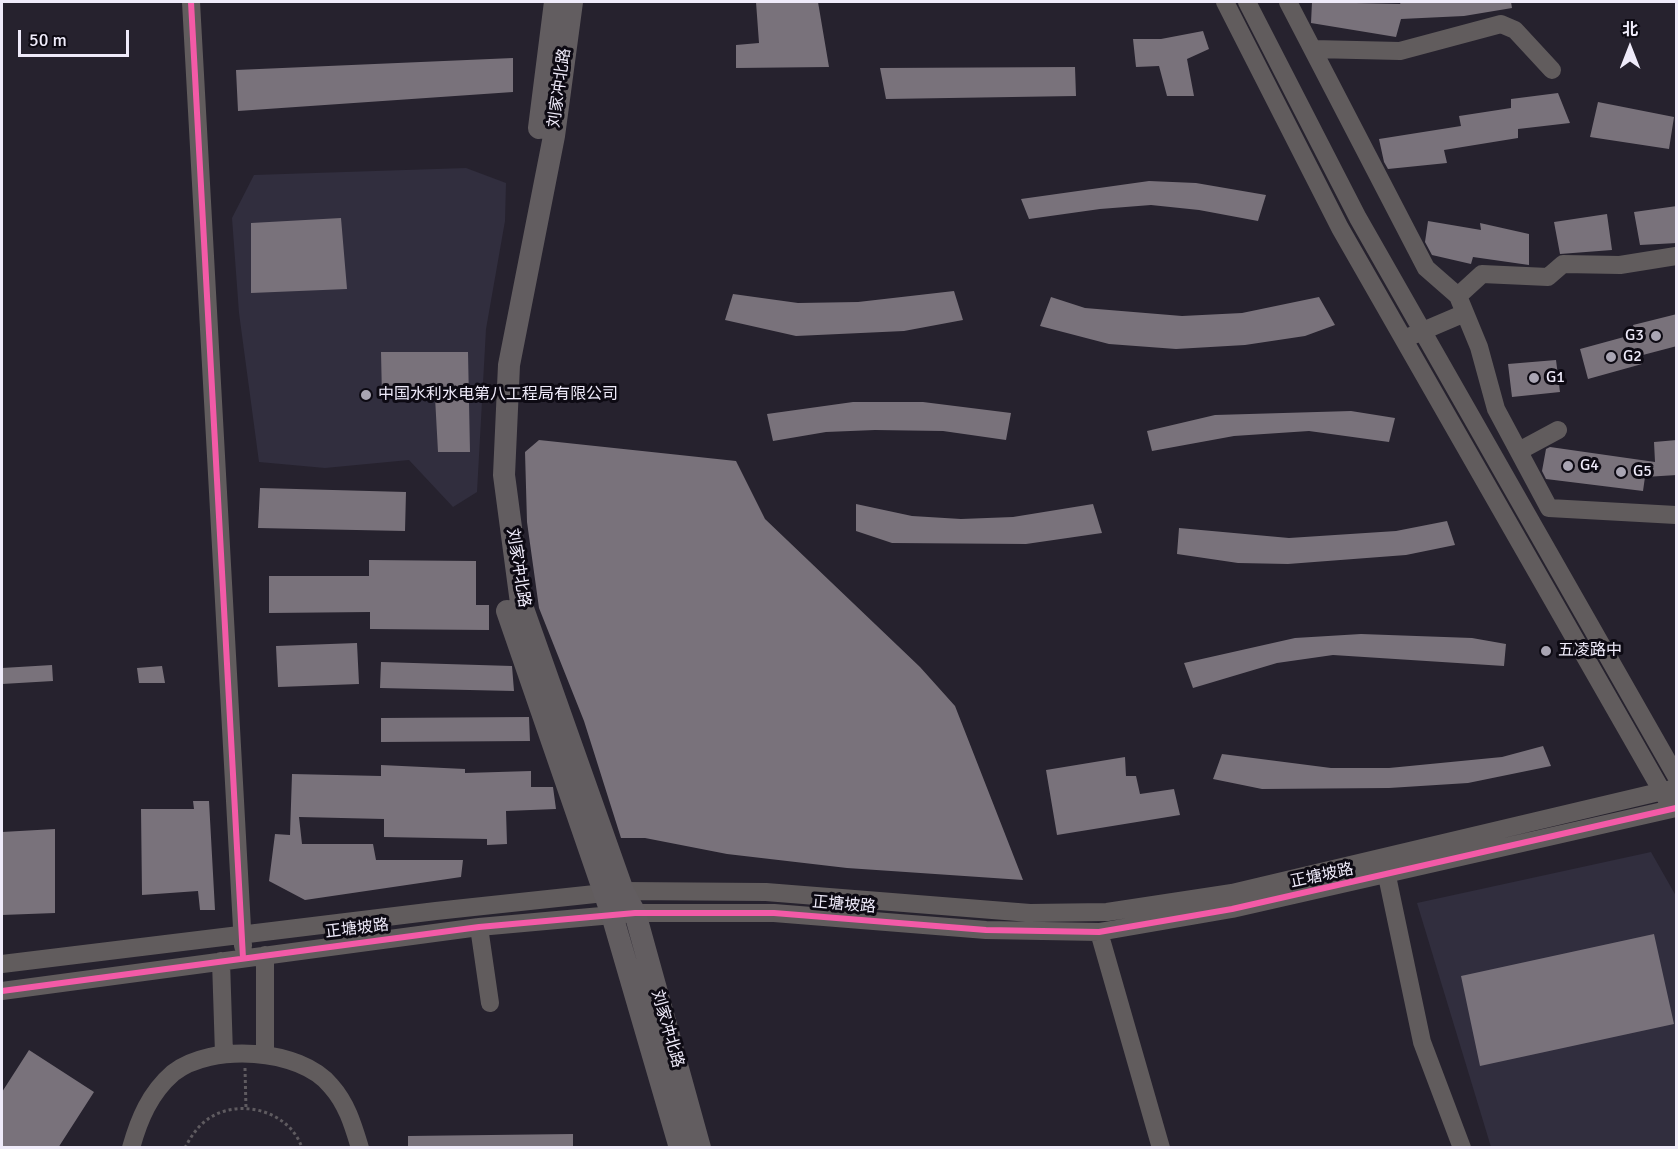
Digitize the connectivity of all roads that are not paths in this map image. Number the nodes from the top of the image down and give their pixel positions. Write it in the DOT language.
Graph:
graph roads {
  1 [pos="191,2"];
  2 [pos="555,2"];
  3 [pos="572,2"];
  4 [pos="1225,2"];
  5 [pos="1247,2"];
  6 [pos="1288,2"];
  7 [pos="1313,49"];
  8 [pos="1552,69"];
  9 [pos="1677,256"];
  10 [pos="1458,296"];
  11 [pos="1465,313"];
  12 [pos="1422,331"];
  13 [pos="1405,339"];
  14 [pos="1558,430"];
  15 [pos="1519,451"];
  16 [pos="1677,515"];
  17 [pos="1677,776"];
  18 [pos="1670,789"];
  19 [pos="1675,811"];
  20 [pos="1387,876"];
  21 [pos="613,892"];
  22 [pos="635,914"];
  23 [pos="612,915"];
  24 [pos="479,927"];
  25 [pos="1099,932"];
  26 [pos="242,935"];
  27 [pos="265,955"];
  28 [pos="243,958"];
  29 [pos="220,961"];
  30 [pos="2,964"];
  31 [pos="2,991"];
  32 [pos="490,1003"];
  33 [pos="225,1054"];
  34 [pos="265,1054"];
  35 [pos="131,1148"];
  36 [pos="360,1148"];
  37 [pos="680,1148"];
  38 [pos="700,1148"];
  39 [pos="1161,1148"];
  40 [pos="1462,1148"];
  1 -- 26 [label="street"];
  2 -- 21 [label="main road, 刘家冲北路"];
  3 -- 21 [label="main road, 刘家冲北路"];
  4 -- 13 [label="street"];
  5 -- 12 [label="street"];
  6 -- 7 [label="street"];
  7 -- 8 [label="street"];
  7 -- 10 [label="street"];
  9 -- 10 [label="street"];
  10 -- 11 [label="street"];
  11 -- 12 [label="street"];
  11 -- 15 [label="street"];
  12 -- 13 [label="street"];
  12 -- 17 [label="street"];
  13 -- 18 [label="street"];
  14 -- 15 [label="street"];
  15 -- 16 [label="street"];
  18 -- 19 [label="street"];
  18 -- 21 [label="street, 正塘坡路"];
  19 -- 20 [label="street, 正塘坡路"];
  20 -- 25 [label="street, 正塘坡路"];
  20 -- 40 [label="street"];
  21 -- 22 [label="main road, 刘家冲北路"];
  21 -- 23 [label="main road, 刘家冲北路"];
  21 -- 26 [label="street, 正塘坡路"];
  22 -- 23 [label="street, 正塘坡路"];
  22 -- 25 [label="street, 正塘坡路"];
  22 -- 38 [label="main road, 刘家冲北路"];
  23 -- 24 [label="street, 正塘坡路"];
  23 -- 37 [label="main road, 刘家冲北路"];
  24 -- 27 [label="street, 正塘坡路"];
  24 -- 32 [label="street"];
  25 -- 39 [label="street"];
  26 -- 28 [label="street"];
  26 -- 30 [label="street, 正塘坡路"];
  27 -- 28 [label="street, 正塘坡路"];
  27 -- 34 [label="street"];
  28 -- 29 [label="street, 正塘坡路"];
  29 -- 31 [label="street, 正塘坡路"];
  29 -- 33 [label="street"];
  33 -- 34 [label="street"];
  33 -- 35 [label="street"];
  34 -- 36 [label="street"];
}
